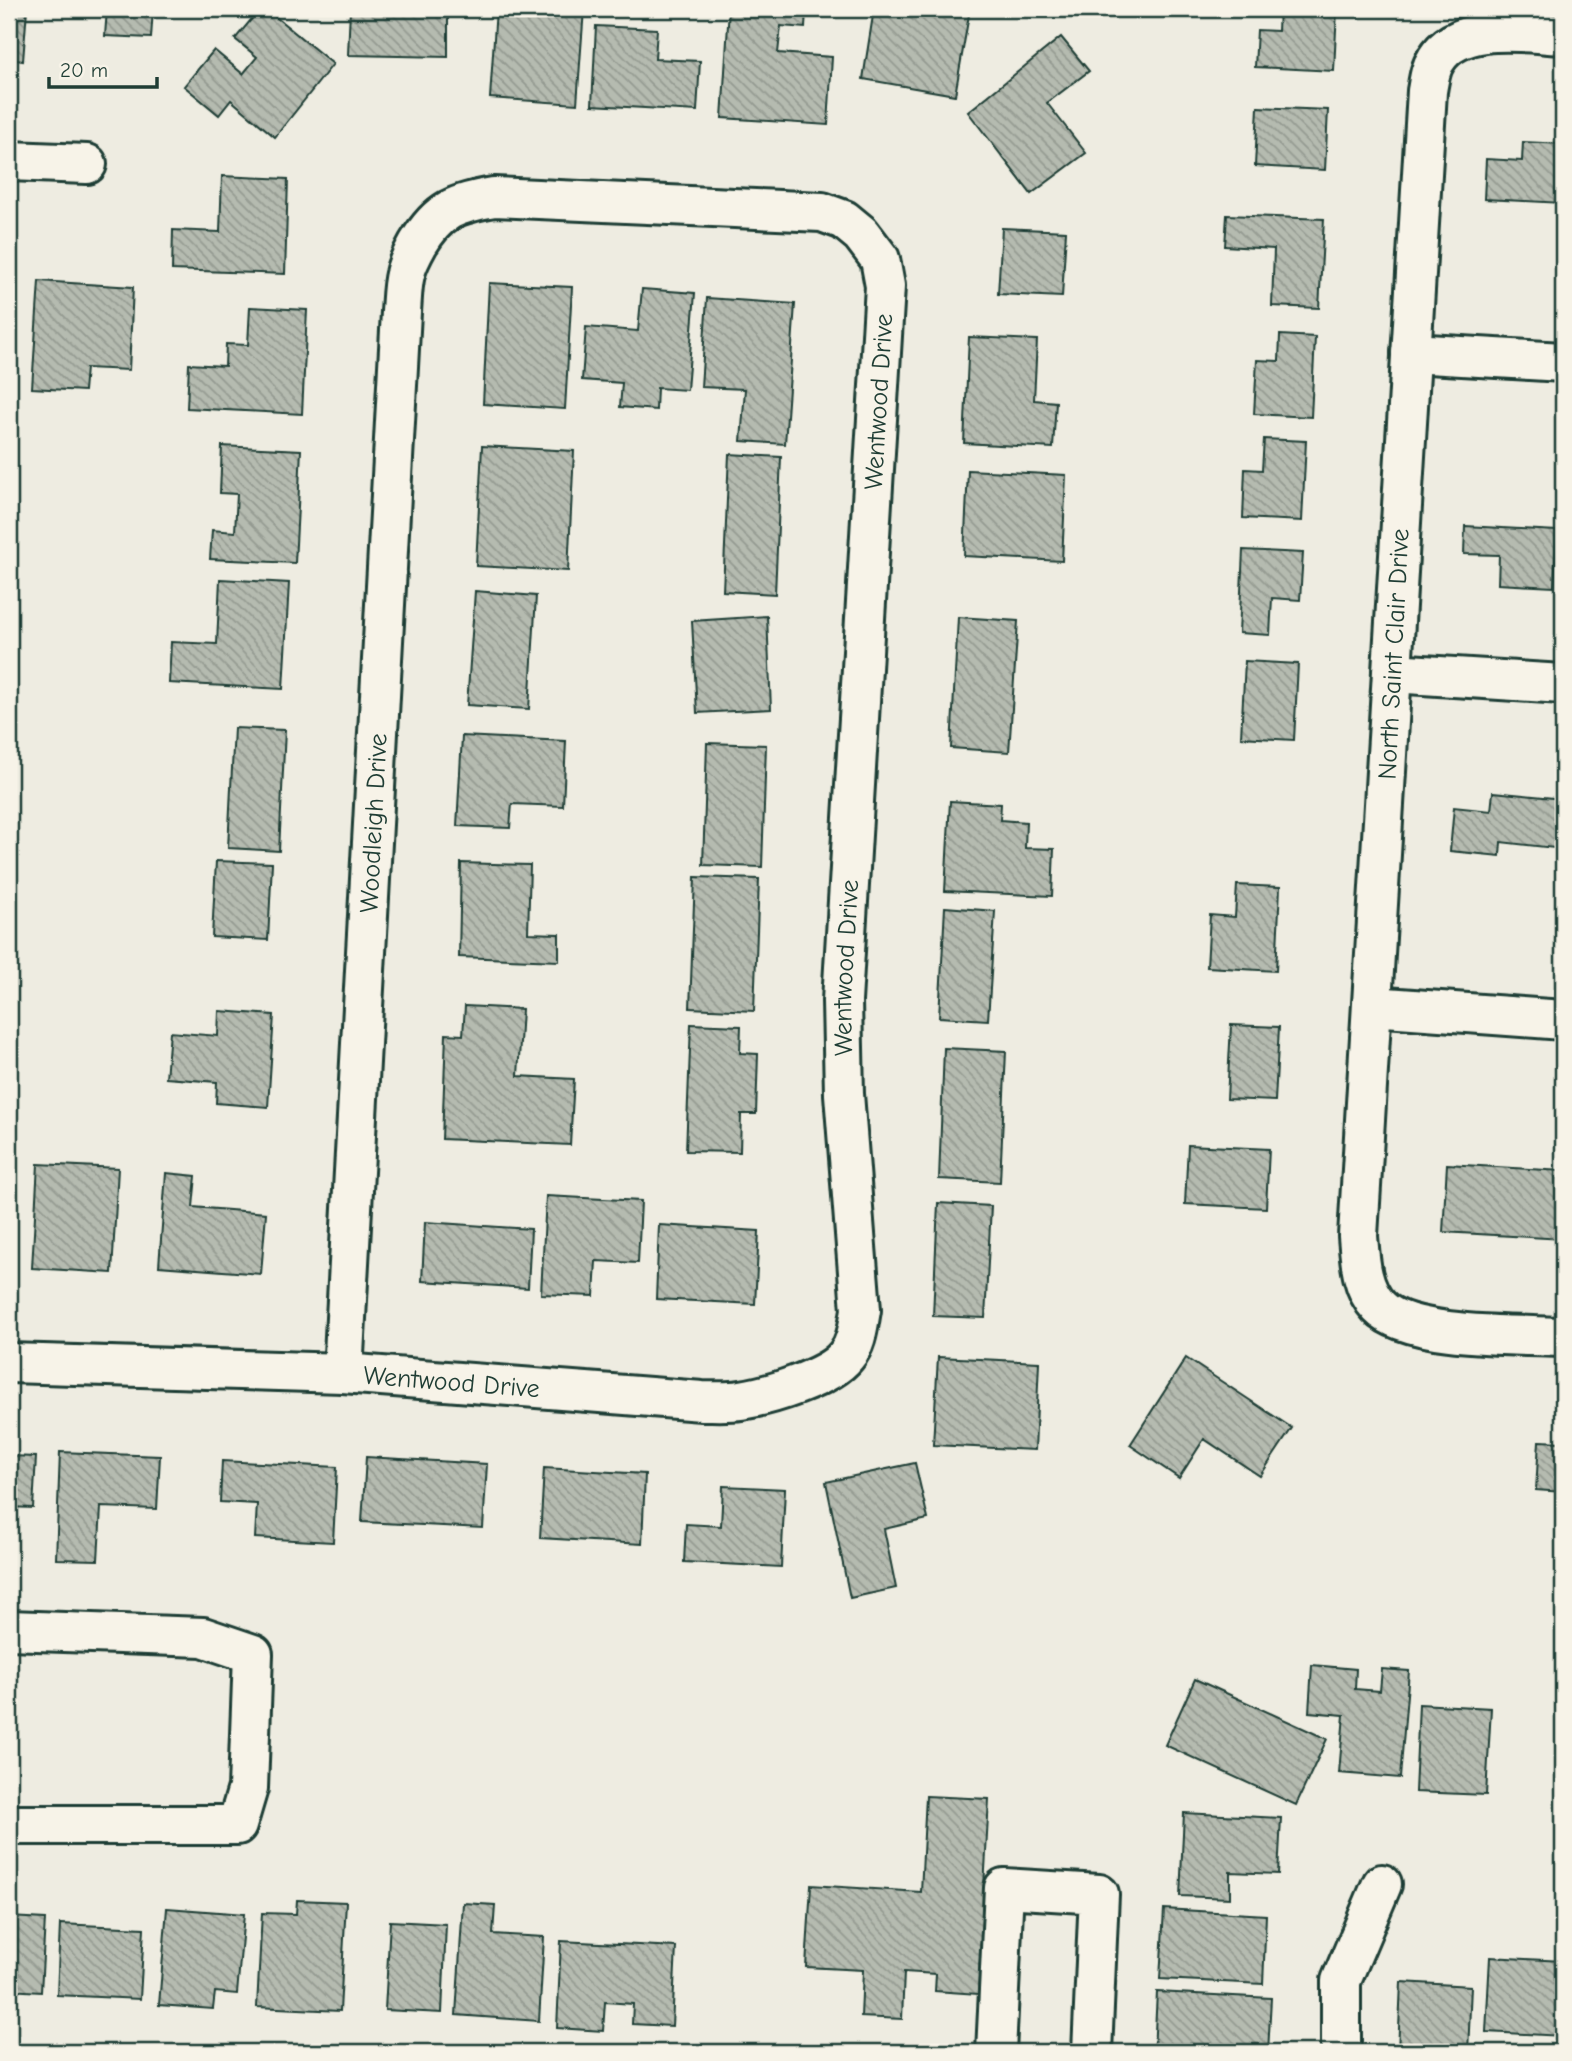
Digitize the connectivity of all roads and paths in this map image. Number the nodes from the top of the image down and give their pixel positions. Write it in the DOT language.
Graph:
graph roads {
  1 [pos="1563,35"];
  2 [pos="9,161"];
  3 [pos="87,164"];
  4 [pos="405,273"];
  5 [pos="1411,353"];
  6 [pos="1563,362"];
  7 [pos="1392,673"];
  8 [pos="1563,684"];
  9 [pos="1372,1006"];
  10 [pos="1563,1020"];
  11 [pos="1563,1337"];
  12 [pos="9,1363"];
  13 [pos="344,1373"];
  14 [pos="9,1630"];
  15 [pos="9,1825"];
  16 [pos="1382,1884"];
  17 [pos="996,2052"];
  18 [pos="1092,2052"];
  19 [pos="1341,2052"];
  1 -- 5 [label="street, North Saint Clair Drive"];
  2 -- 3 [label="street"];
  4 -- 13 [label="street, Woodleigh Drive"];
  4 -- 13 [label="street, Wentwood Drive"];
  5 -- 6 [label="street"];
  5 -- 7 [label="street, North Saint Clair Drive"];
  7 -- 8 [label="street"];
  7 -- 9 [label="street, North Saint Clair Drive"];
  9 -- 10 [label="street"];
  9 -- 11 [label="street, North Saint Clair Drive"];
  12 -- 13 [label="street, Wentwood Drive"];
  14 -- 15 [label="street"];
  16 -- 19 [label="street"];
  17 -- 18 [label="street"];
}
